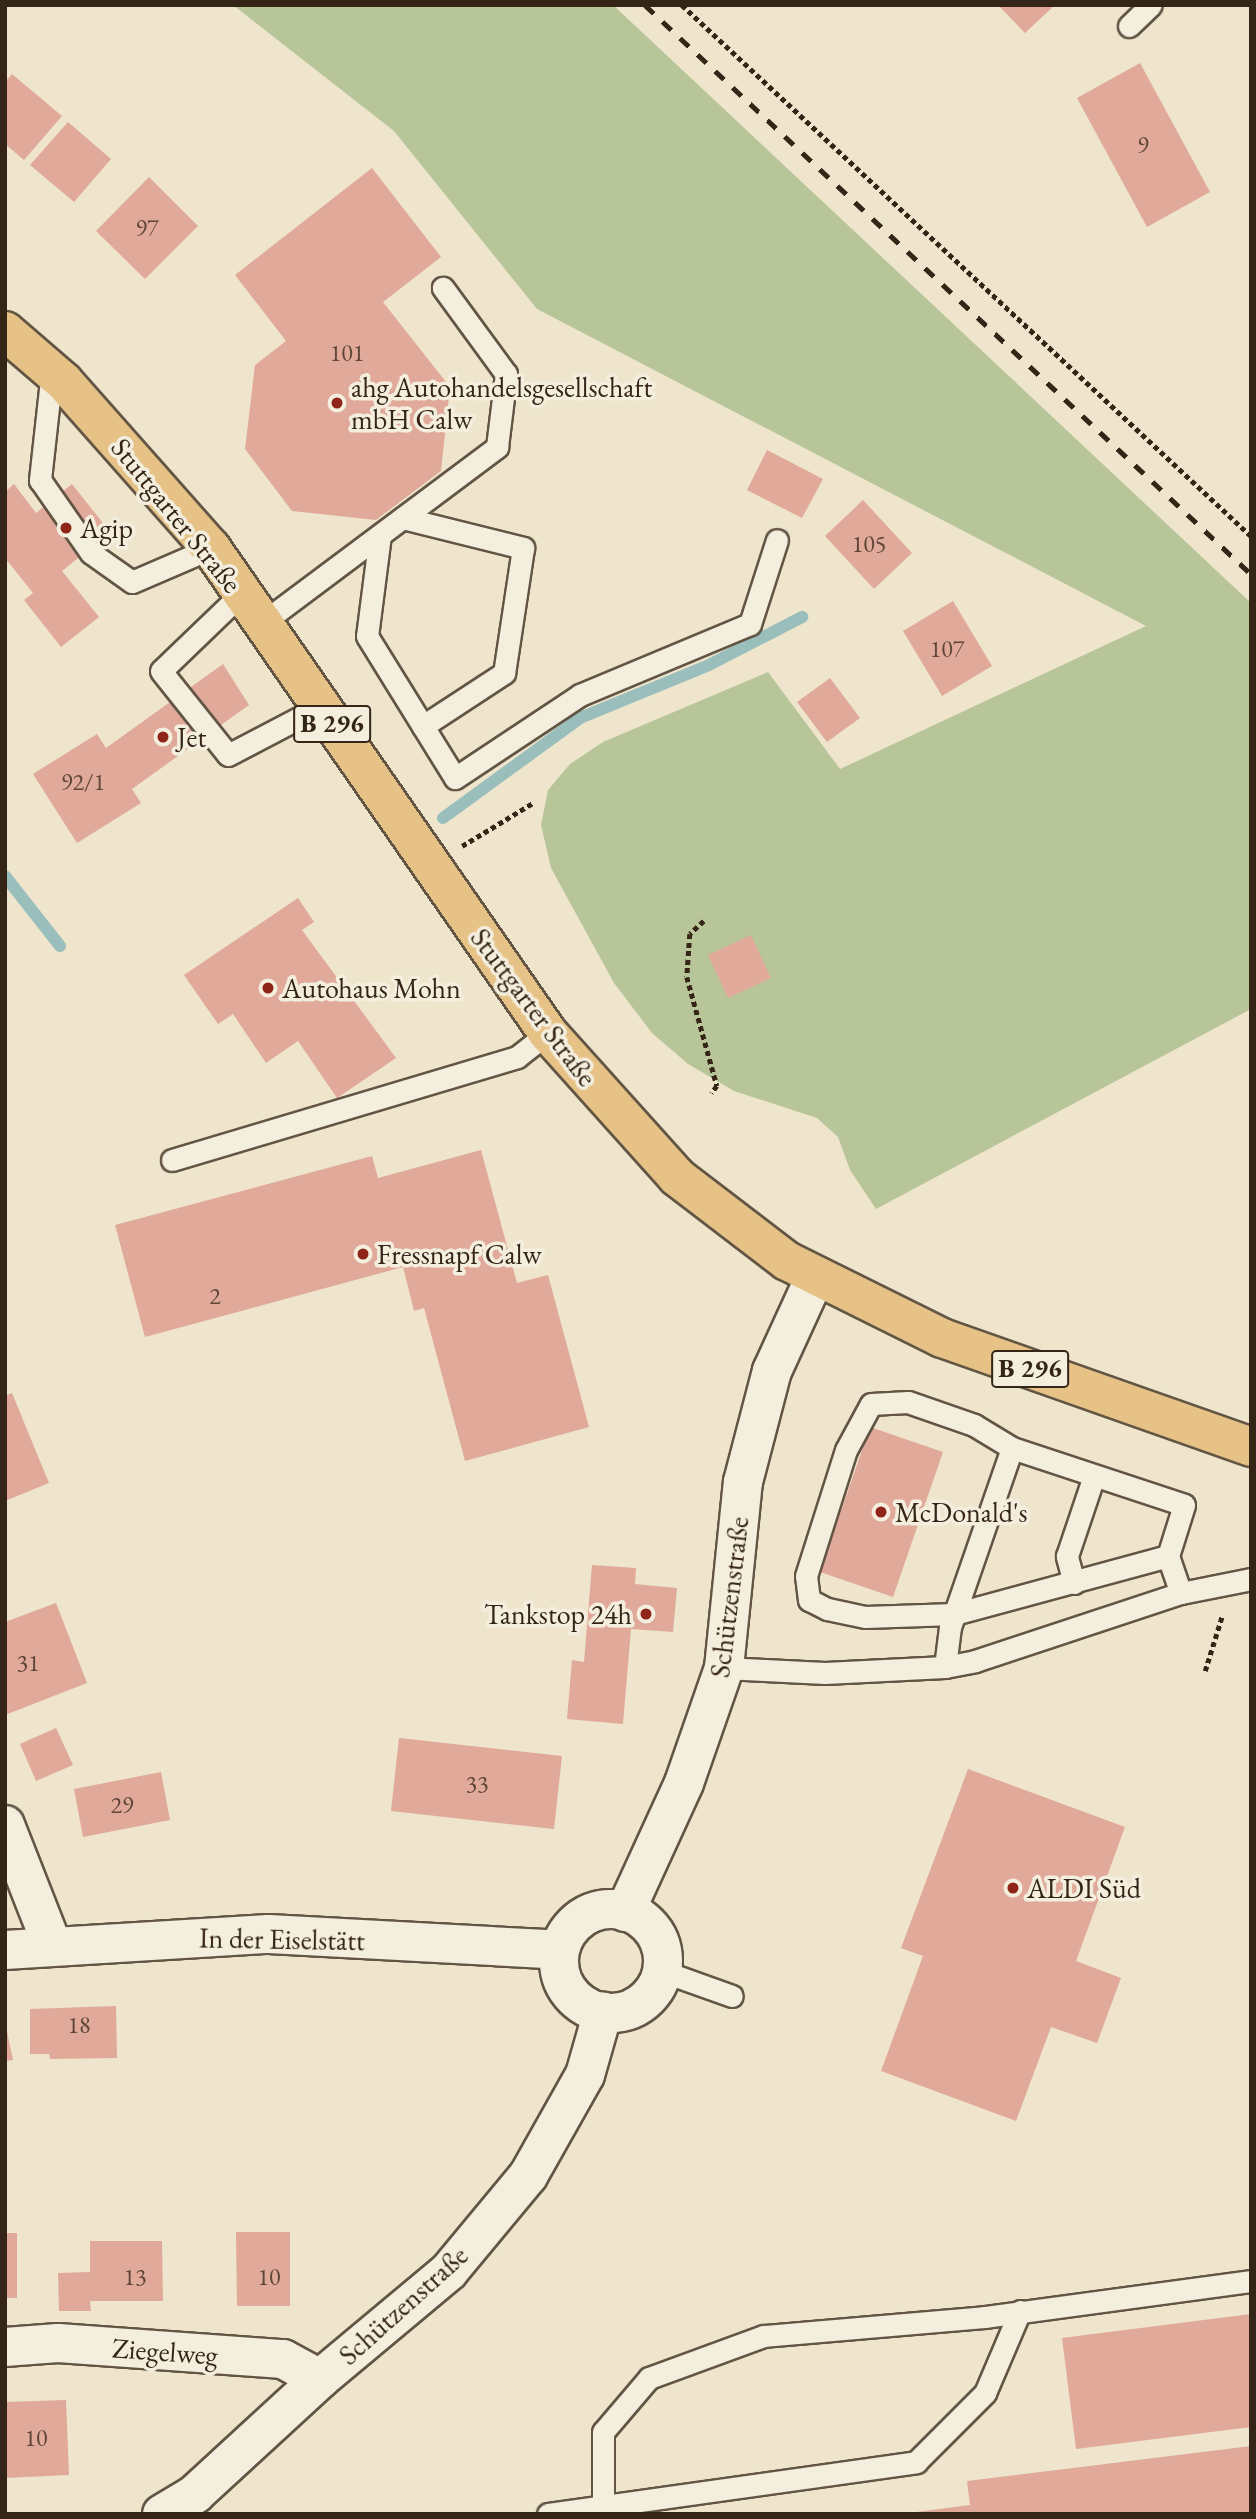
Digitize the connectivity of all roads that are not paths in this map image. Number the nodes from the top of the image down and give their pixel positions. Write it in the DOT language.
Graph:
graph roads {
  1 [pos="1151,5"];
  2 [pos="1129,26"];
  3 [pos="443,288"];
  4 [pos="5,331"];
  5 [pos="52,371"];
  6 [pos="402,518"];
  7 [pos="380,535"];
  8 [pos="777,540"];
  9 [pos="211,548"];
  10 [pos="252,608"];
  11 [pos="320,707"];
  12 [pos="423,726"];
  13 [pos="548,1033"];
  14 [pos="172,1160"];
  15 [pos="815,1277"];
  16 [pos="1251,1447"];
  17 [pos="1012,1448"];
  18 [pos="1094,1476"];
  19 [pos="1168,1556"];
  20 [pos="1251,1579"];
  21 [pos="1074,1583"];
  22 [pos="1181,1593"];
  23 [pos="954,1614"];
  24 [pos="945,1667"];
  25 [pos="724,1668"];
  26 [pos="5,1825"];
  27 [pos="625,1912"];
  28 [pos="52,1945"];
  29 [pos="5,1950"];
  30 [pos="560,1951"];
  31 [pos="662,1971"];
  32 [pos="732,1996"];
  33 [pos="603,2012"];
  34 [pos="1251,2281"];
  35 [pos="1020,2311"];
  36 [pos="5,2347"];
  37 [pos="320,2379"];
  38 [pos="603,2506"];
  39 [pos="162,2514"];
  40 [pos="548,2514"];
  1 -- 2 [label="lane"];
  3 -- 6 [label="lane"];
  4 -- 5 [label="main road, Stuttgarter Straße / B 296"];
  5 -- 9 [label="main road, Stuttgarter Straße / B 296"];
  5 -- 9 [label="lane"];
  6 -- 7 [label="lane"];
  6 -- 12 [label="lane"];
  7 -- 10 [label="lane"];
  7 -- 12 [label="lane"];
  8 -- 12 [label="lane"];
  9 -- 10 [label="main road, Stuttgarter Straße / B 296"];
  10 -- 11 [label="main road, Stuttgarter Straße / B 296"];
  10 -- 11 [label="lane"];
  11 -- 13 [label="main road, Stuttgarter Straße / B 296"];
  13 -- 14 [label="lane"];
  13 -- 15 [label="main road, Stuttgarter Straße / B 296"];
  15 -- 16 [label="main road, Stuttgarter Straße / B 296"];
  15 -- 25 [label="street, Schützenstraße"];
  17 -- 18 [label="lane"];
  17 -- 23 [label="lane"];
  17 -- 23 [label="lane"];
  18 -- 19 [label="lane"];
  18 -- 21 [label="lane"];
  19 -- 21 [label="lane"];
  19 -- 22 [label="lane"];
  20 -- 22 [label="lane"];
  21 -- 23 [label="lane"];
  22 -- 24 [label="lane"];
  23 -- 24 [label="lane"];
  24 -- 25 [label="lane"];
  25 -- 27 [label="street, Schützenstraße"];
  26 -- 28 [label="street"];
  27 -- 30 [label="street"];
  27 -- 31 [label="street"];
  28 -- 29 [label="street, In der Eiselstätt"];
  28 -- 30 [label="street, In der Eiselstätt"];
  30 -- 33 [label="street"];
  31 -- 32 [label="lane"];
  31 -- 33 [label="street"];
  33 -- 37 [label="street, Schützenstraße"];
  34 -- 35 [label="lane"];
  35 -- 38 [label="lane"];
  35 -- 38 [label="lane"];
  36 -- 37 [label="street, Ziegelweg"];
  37 -- 39 [label="street, Schützenstraße"];
  38 -- 40 [label="lane"];
}
